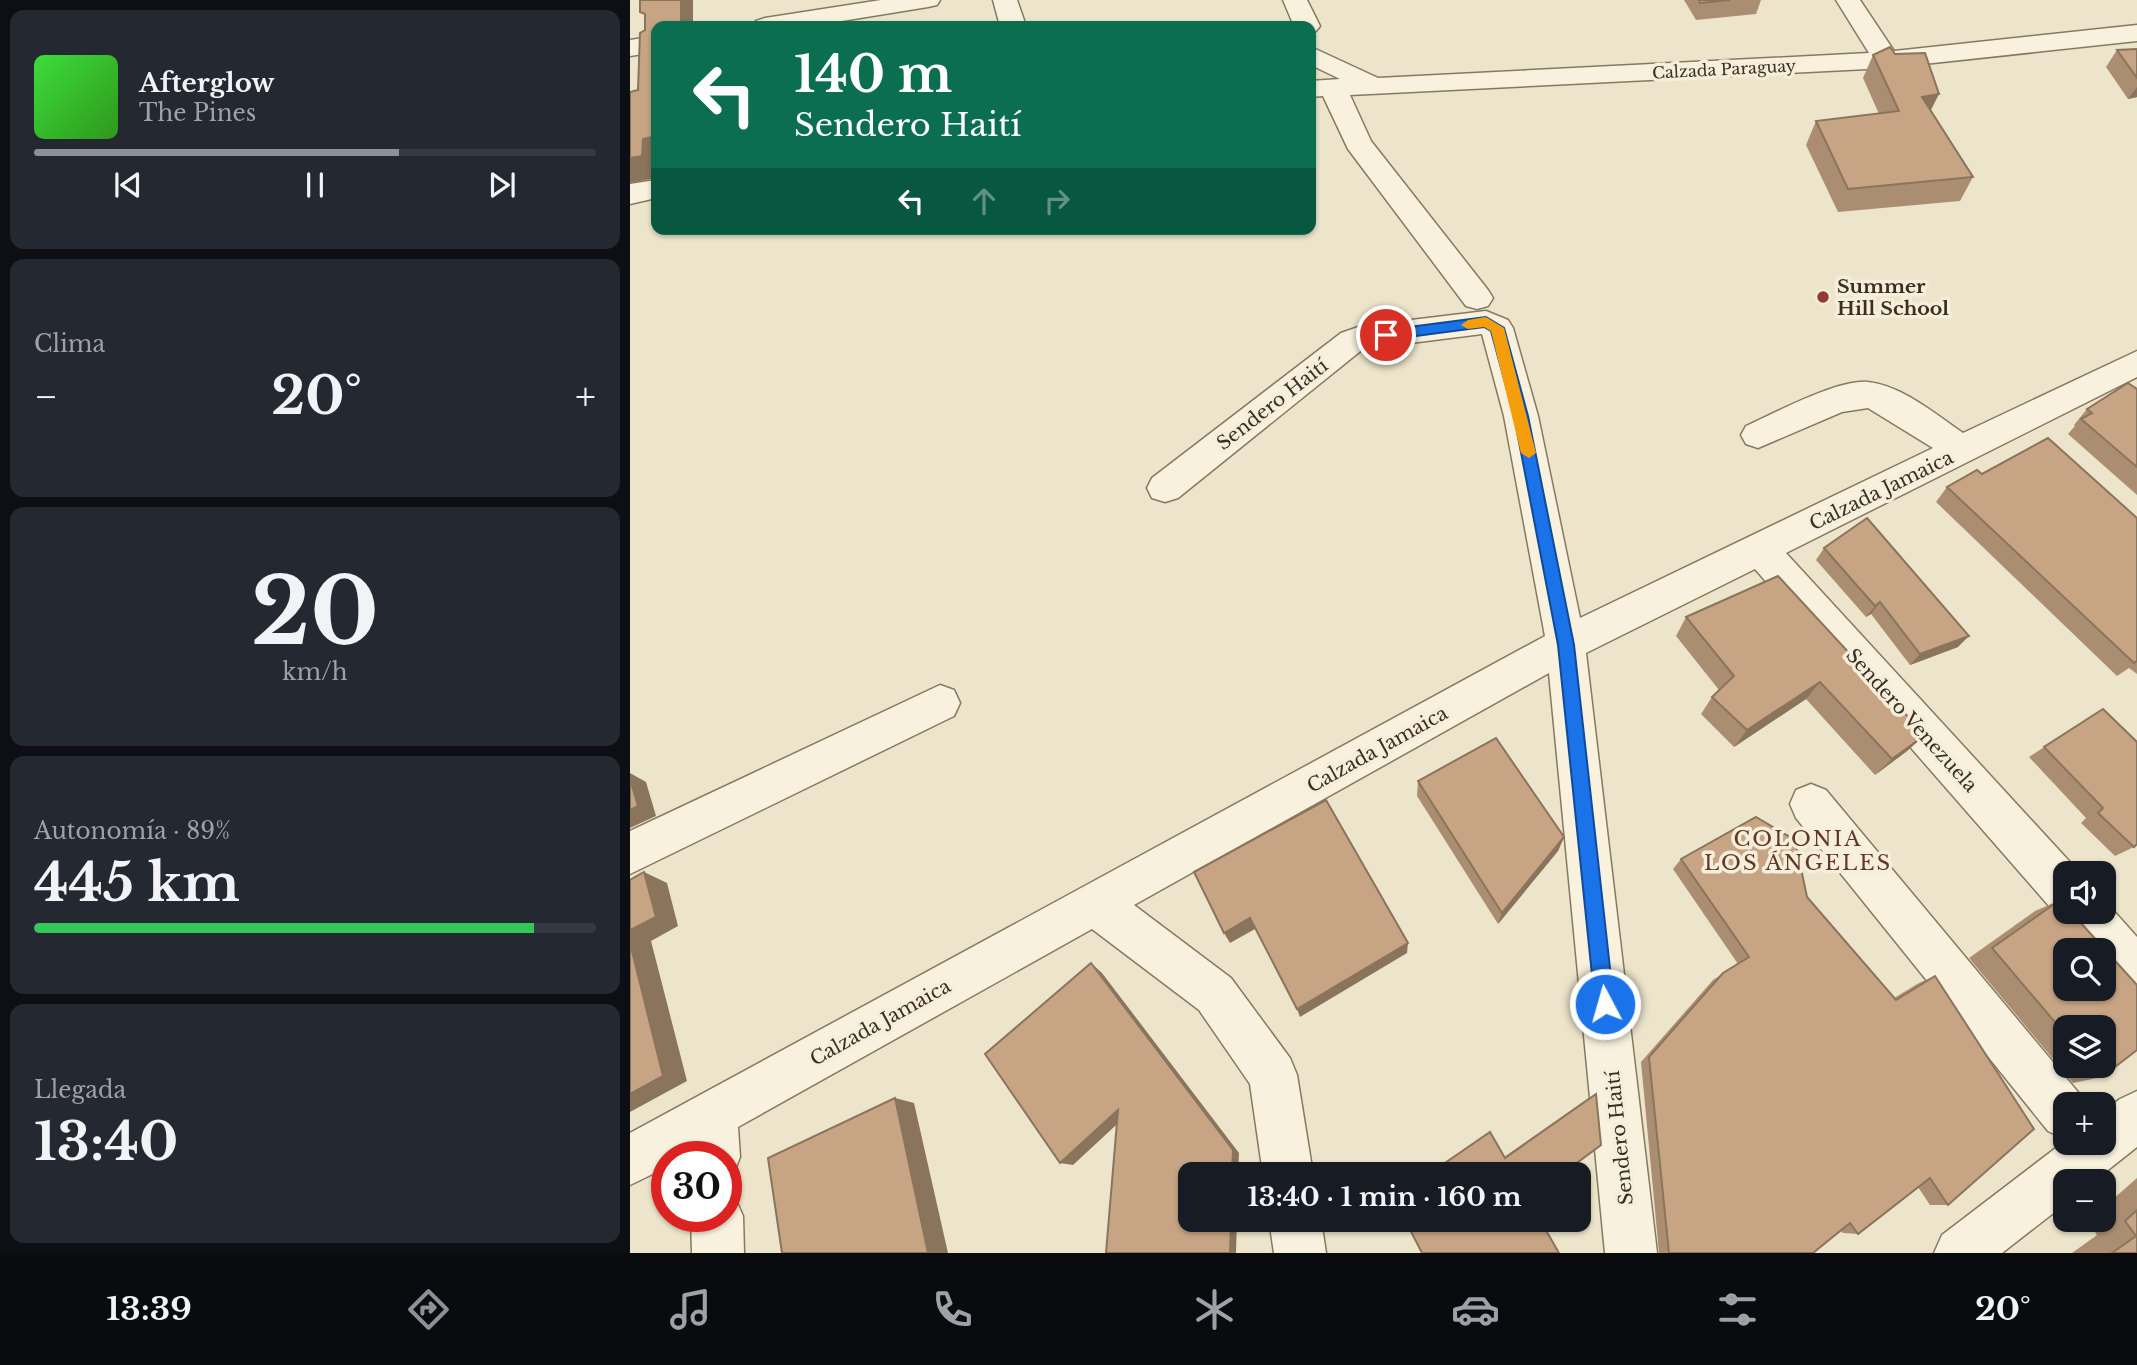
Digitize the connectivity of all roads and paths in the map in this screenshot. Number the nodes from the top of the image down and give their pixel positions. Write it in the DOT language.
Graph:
graph roads {
  1 [pos="928,0"];
  2 [pos="1005,0"];
  3 [pos="1295,0"];
  4 [pos="1848,0"];
  5 [pos="796,21"];
  6 [pos="1011,21"];
  7 [pos="1305,21"];
  8 [pos="2137,33"];
  9 [pos="651,45"];
  10 [pos="630,48"];
  11 [pos="1316,57"];
  12 [pos="1887,60"];
  13 [pos="1376,87"];
  14 [pos="1322,89"];
  15 [pos="651,190"];
  16 [pos="630,194"];
  17 [pos="1477,298"];
  18 [pos="2137,363"];
  19 [pos="1758,435"];
  20 [pos="1962,450"];
  21 [pos="1165,488"];
  22 [pos="1760,549"];
  23 [pos="1566,645"];
  24 [pos="940,703"];
  25 [pos="1811,804"];
  26 [pos="630,853"];
  27 [pos="2053,877"];
  28 [pos="1095,904"];
  29 [pos="2095,924"];
  30 [pos="2137,971"];
  31 [pos="2053,1093"];
  32 [pos="2137,1116"];
  33 [pos="2116,1126"];
  34 [pos="714,1135"];
  35 [pos="2072,1155"];
  36 [pos="630,1160"];
  37 [pos="1286,1162"];
  38 [pos="717,1232"];
  39 [pos="1297,1232"];
  40 [pos="718,1253"];
  41 [pos="1300,1253"];
  42 [pos="1631,1253"];
  43 [pos="1960,1253"];
  1 -- 5 [label="street"];
  2 -- 6 [label="street"];
  3 -- 7 [label="street"];
  4 -- 12 [label="street"];
  8 -- 12 [label="street, Calzada Paraguay"];
  9 -- 10 [label="street"];
  11 -- 13 [label="street"];
  12 -- 13 [label="street, Calzada Paraguay"];
  13 -- 14 [label="street, Calzada Paraguay"];
  14 -- 17 [label="street"];
  15 -- 16 [label="street"];
  18 -- 20 [label="street, Calzada Jamaica"];
  19 -- 20 [label="street"];
  20 -- 22 [label="street, Calzada Jamaica"];
  21 -- 23 [label="street, Sendero Haití"];
  22 -- 23 [label="street, Calzada Jamaica"];
  22 -- 27 [label="street, Sendero Venezuela"];
  23 -- 28 [label="street, Calzada Jamaica"];
  23 -- 42 [label="street, Sendero Haití"];
  24 -- 26 [label="street"];
  25 -- 31 [label="street"];
  28 -- 34 [label="street, Calzada Jamaica"];
  28 -- 37 [label="street"];
  29 -- 30 [label="street"];
  32 -- 33 [label="street"];
  34 -- 36 [label="street, Calzada Jamaica"];
  35 -- 43 [label="street"];
  38 -- 40 [label="street"];
  39 -- 41 [label="street"];
}
